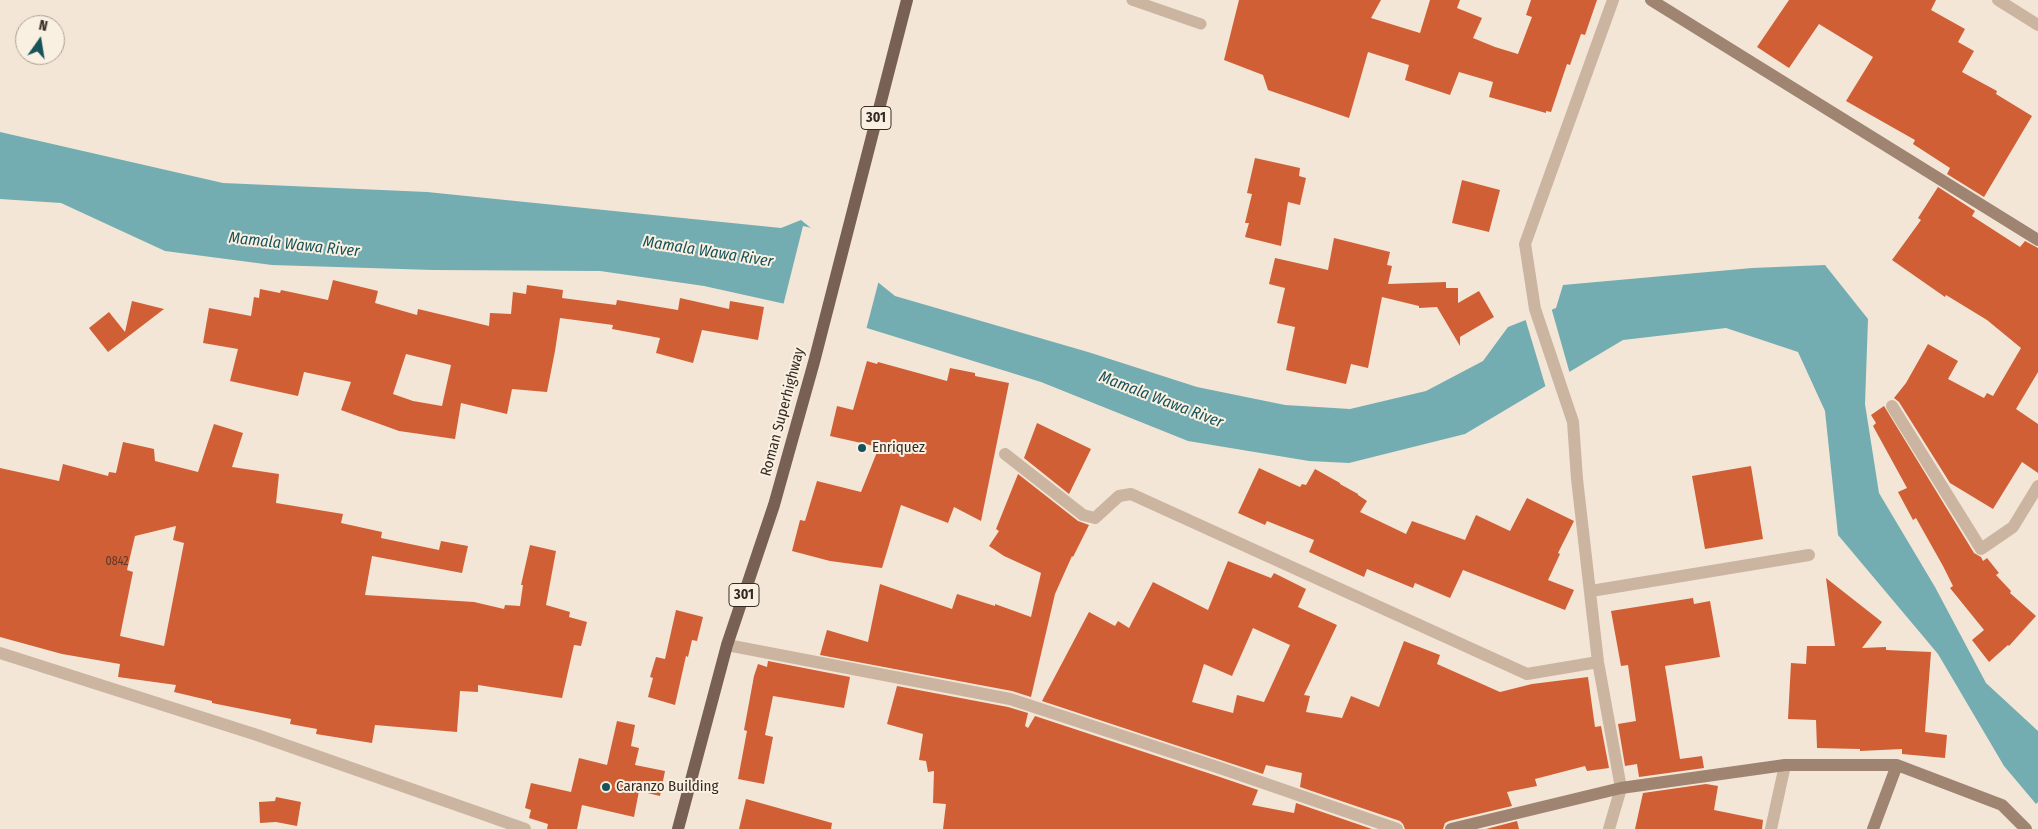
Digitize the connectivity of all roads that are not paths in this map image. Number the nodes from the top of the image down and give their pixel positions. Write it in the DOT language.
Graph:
graph roads {
  1 [pos="907,0"];
  2 [pos="1132,0"];
  3 [pos="1612,0"];
  4 [pos="1651,0"];
  5 [pos="1998,0"];
  6 [pos="1200,24"];
  7 [pos="2038,25"];
  8 [pos="2038,240"];
  9 [pos="1892,406"];
  10 [pos="1005,454"];
  11 [pos="2038,486"];
  12 [pos="1809,554"];
  13 [pos="1591,591"];
  14 [pos="727,645"];
  15 [pos="0,653"];
  16 [pos="1598,662"];
  17 [pos="1784,765"];
  18 [pos="1897,765"];
  19 [pos="1620,788"];
  20 [pos="525,829"];
  21 [pos="678,829"];
  22 [pos="1397,829"];
  23 [pos="1450,829"];
  24 [pos="1609,829"];
  25 [pos="1770,829"];
  26 [pos="1872,829"];
  27 [pos="2026,829"];
  1 -- 14 [label="main road, Roman Superhighway / 301"];
  2 -- 6 [label="lane"];
  3 -- 13 [label="street"];
  4 -- 8 [label="street"];
  5 -- 7 [label="street"];
  9 -- 11 [label="street"];
  10 -- 16 [label="street"];
  12 -- 13 [label="street"];
  13 -- 16 [label="street"];
  14 -- 21 [label="main road, Roman Superhighway / 301"];
  14 -- 22 [label="street"];
  15 -- 20 [label="street"];
  16 -- 19 [label="street"];
  17 -- 18 [label="street"];
  17 -- 19 [label="street"];
  17 -- 25 [label="street"];
  18 -- 26 [label="street"];
  18 -- 27 [label="street"];
  19 -- 23 [label="street"];
  19 -- 24 [label="street"];
}
